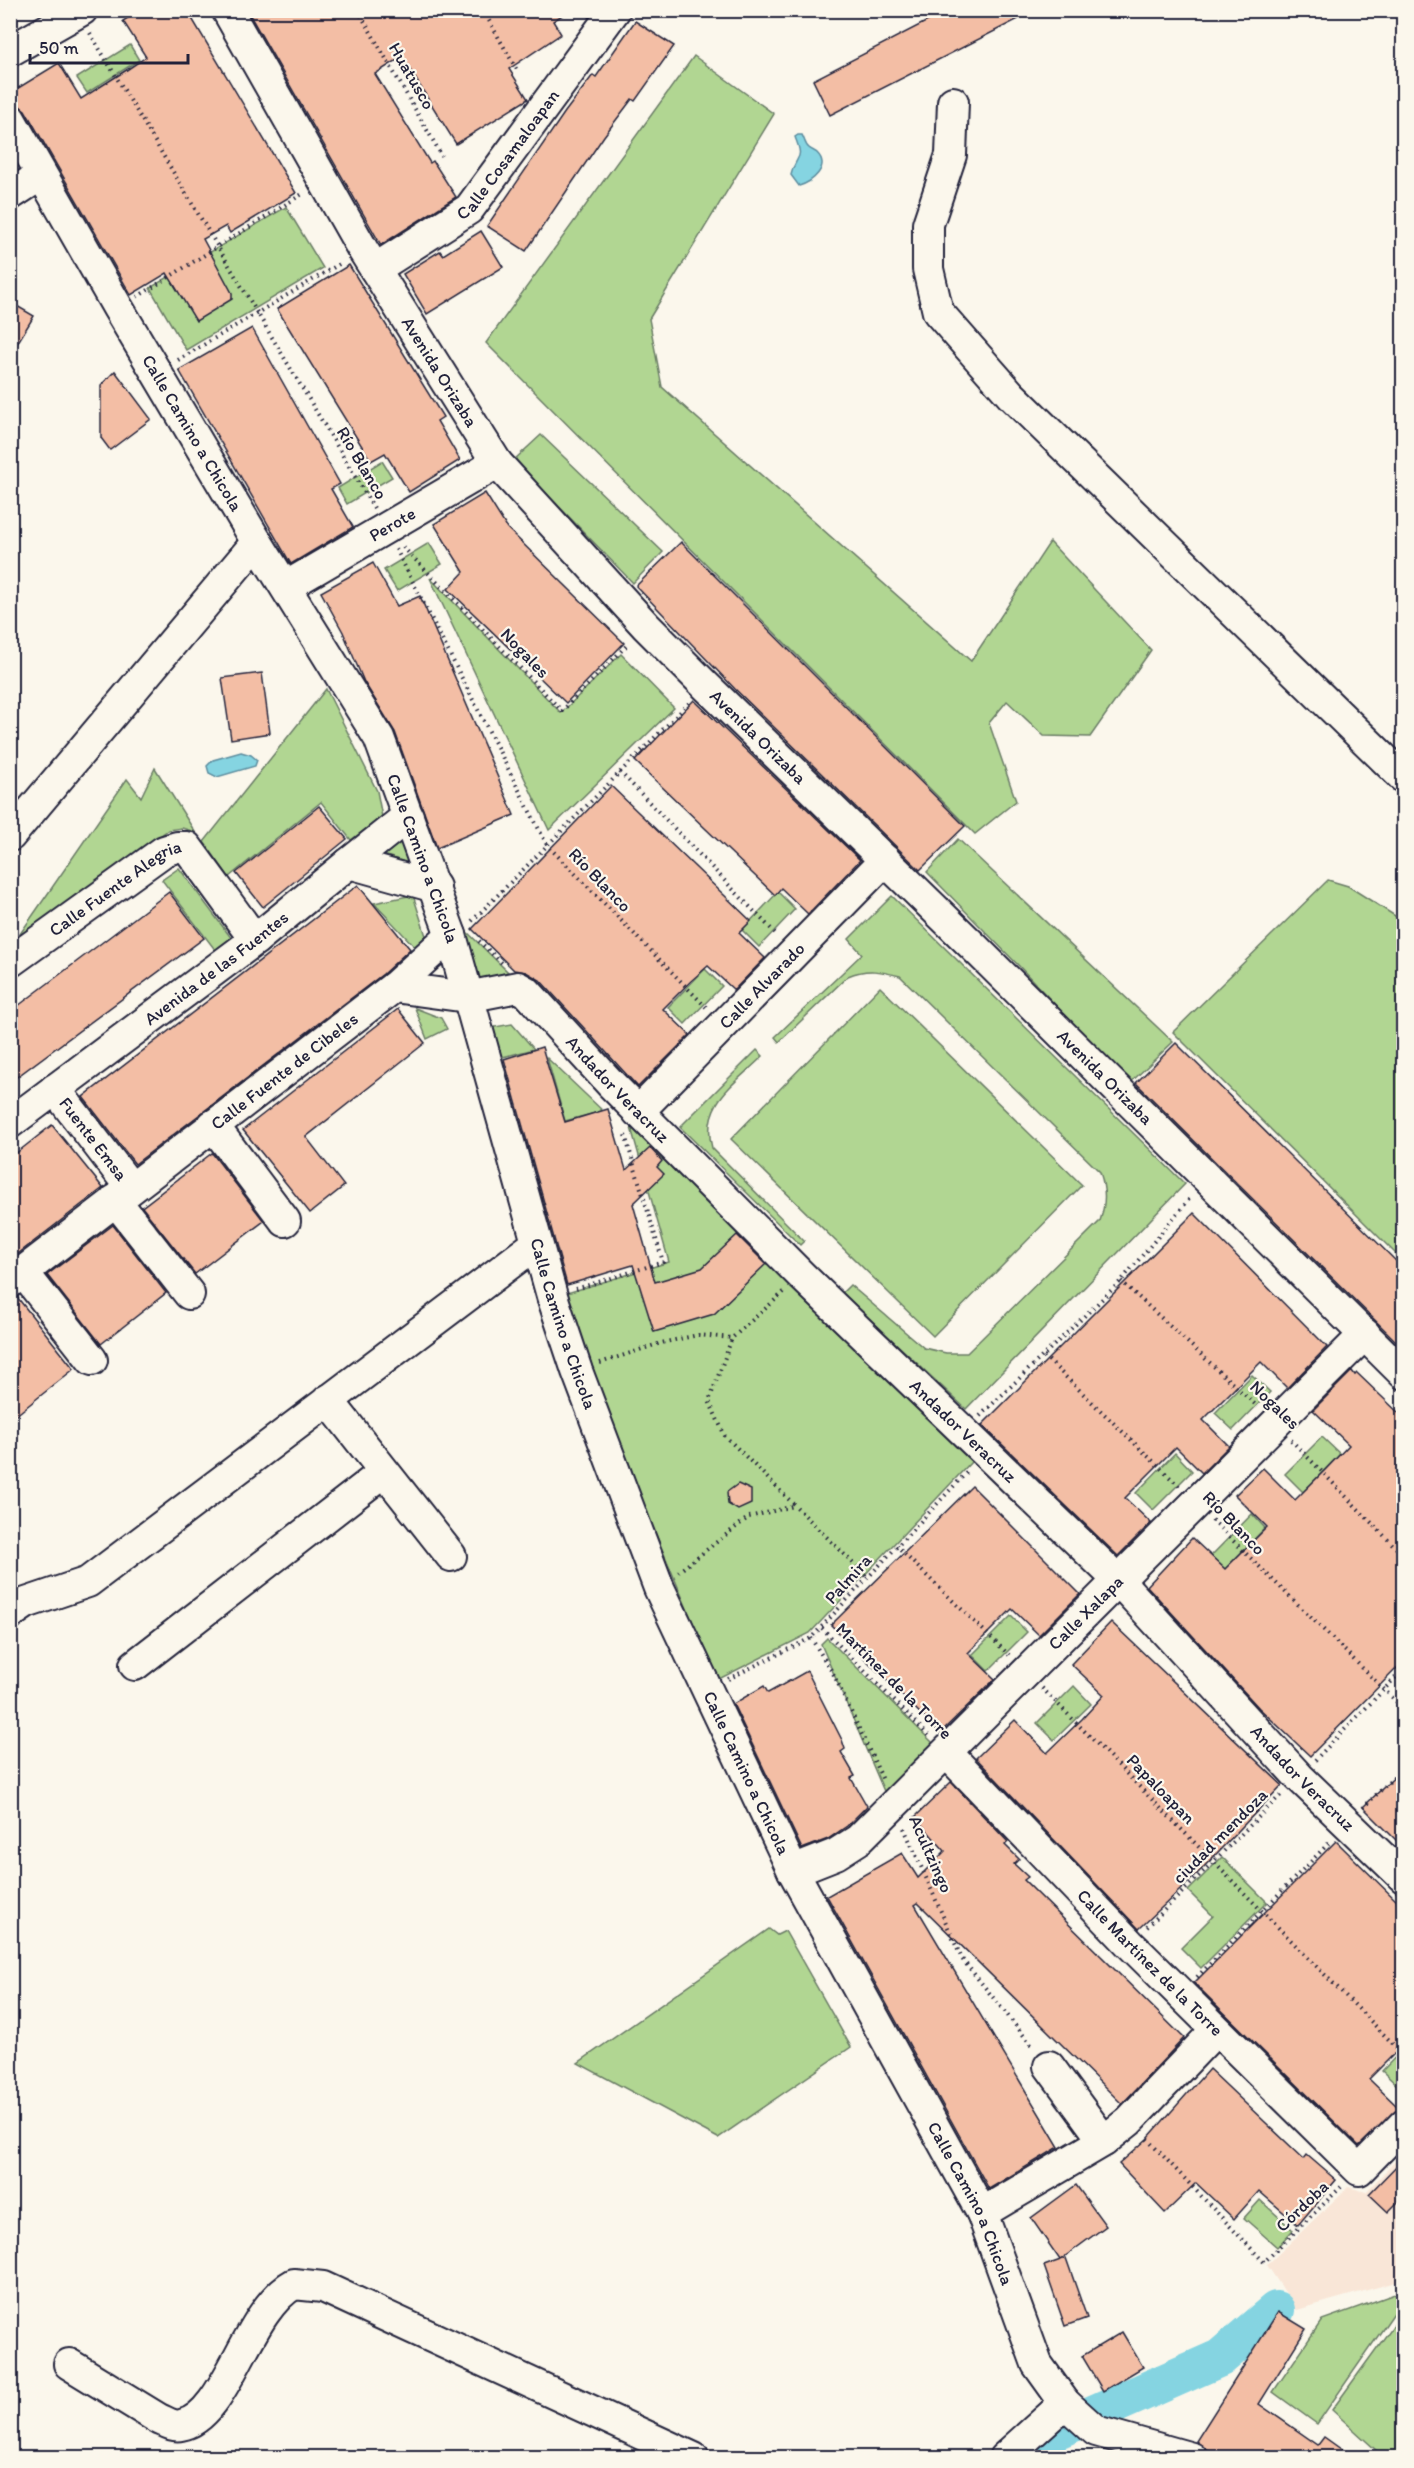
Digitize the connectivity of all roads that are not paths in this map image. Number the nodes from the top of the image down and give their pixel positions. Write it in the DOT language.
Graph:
graph roads {
  1 [pos="227,10"];
  2 [pos="615,10"];
  3 [pos="80,12"];
  4 [pos="10,51"];
  5 [pos="953,102"];
  6 [pos="10,119"];
  7 [pos="41,175"];
  8 [pos="10,195"];
  9 [pos="369,259"];
  10 [pos="497,463"];
  11 [pos="257,542"];
  12 [pos="287,586"];
  13 [pos="1404,778"];
  14 [pos="408,816"];
  15 [pos="10,836"];
  16 [pos="885,860"];
  17 [pos="349,863"];
  18 [pos="435,887"];
  19 [pos="455,930"];
  20 [pos="255,940"];
  21 [pos="10,962"];
  22 [pos="394,987"];
  23 [pos="467,997"];
  24 [pos="55,1089"];
  25 [pos="630,1120"];
  26 [pos="10,1123"];
  27 [pos="213,1125"];
  28 [pos="123,1194"];
  29 [pos="285,1221"];
  30 [pos="536,1244"];
  31 [pos="17,1277"];
  32 [pos="189,1294"];
  33 [pos="1365,1334"];
  34 [pos="92,1360"];
  35 [pos="1404,1374"];
  36 [pos="328,1400"];
  37 [pos="384,1472"];
  38 [pos="451,1556"];
  39 [pos="1119,1581"];
  40 [pos="16,1604"];
  41 [pos="135,1665"];
  42 [pos="947,1753"];
  43 [pos="793,1871"];
  44 [pos="1404,1878"];
  45 [pos="1216,2030"];
  46 [pos="1049,2066"];
  47 [pos="1404,2124"];
  48 [pos="1104,2141"];
  49 [pos="982,2214"];
  50 [pos="69,2364"];
  51 [pos="1067,2406"];
  52 [pos="694,2457"];
  53 [pos="1004,2457"];
  54 [pos="1192,2457"];
  1 -- 9 [label="street, Avenida Orizaba"];
  2 -- 9 [label="street, Calle Cosamaloapan"];
  3 -- 4 [label="street"];
  5 -- 13 [label="street"];
  6 -- 7 [label="street, Calle Camino a Chicola"];
  7 -- 8 [label="street"];
  7 -- 11 [label="street, Calle Camino a Chicola"];
  9 -- 10 [label="street, Avenida Orizaba"];
  10 -- 12 [label="street, Perote"];
  10 -- 16 [label="street, Avenida Orizaba"];
  11 -- 12 [label="street, Calle Camino a Chicola"];
  11 -- 15 [label="street"];
  12 -- 14 [label="street, Calle Camino a Chicola"];
  14 -- 17 [label="street, Avenida de las Fuentes"];
  14 -- 18 [label="street, Calle Camino a Chicola"];
  16 -- 25 [label="street, Calle Alvarado"];
  16 -- 33 [label="street, Avenida Orizaba"];
  17 -- 18 [label="street"];
  17 -- 20 [label="street, Avenida de las Fuentes"];
  18 -- 19 [label="street, Calle Camino a Chicola"];
  19 -- 22 [label="street, Calle Fuente de Cibeles"];
  19 -- 23 [label="street, Calle Camino a Chicola"];
  20 -- 21 [label="street, Calle Fuente Alegria"];
  20 -- 24 [label="street, Avenida de las Fuentes"];
  22 -- 23 [label="street"];
  22 -- 27 [label="street, Calle Fuente de Cibeles"];
  23 -- 25 [label="street, Andador Veracruz"];
  23 -- 30 [label="street, Calle Camino a Chicola"];
  24 -- 26 [label="street, Avenida de las Fuentes"];
  24 -- 28 [label="street, Fuente Emsa"];
  25 -- 39 [label="street, Andador Veracruz"];
  27 -- 28 [label="street, Calle Fuente de Cibeles"];
  27 -- 29 [label="street"];
  28 -- 31 [label="street"];
  28 -- 32 [label="street, Fuente Emsa"];
  30 -- 36 [label="street"];
  30 -- 43 [label="street, Calle Camino a Chicola"];
  31 -- 34 [label="street"];
  33 -- 35 [label="street, Avenida Orizaba"];
  33 -- 39 [label="street, Calle Xalapa"];
  36 -- 37 [label="street"];
  36 -- 40 [label="street"];
  37 -- 38 [label="street"];
  37 -- 41 [label="street"];
  39 -- 42 [label="street, Calle Xalapa"];
  39 -- 44 [label="street, Andador Veracruz"];
  42 -- 43 [label="street, Calle Xalapa"];
  42 -- 45 [label="street, Calle Martínez de la Torre"];
  43 -- 49 [label="street, Calle Camino a Chicola"];
  45 -- 47 [label="street, Calle Martínez de la Torre"];
  45 -- 48 [label="street"];
  46 -- 48 [label="street"];
  48 -- 49 [label="street"];
  49 -- 51 [label="street, Calle Camino a Chicola"];
  50 -- 52 [label="street"];
  51 -- 53 [label="street"];
  51 -- 54 [label="street, Calle Camino a Chicola"];
}
